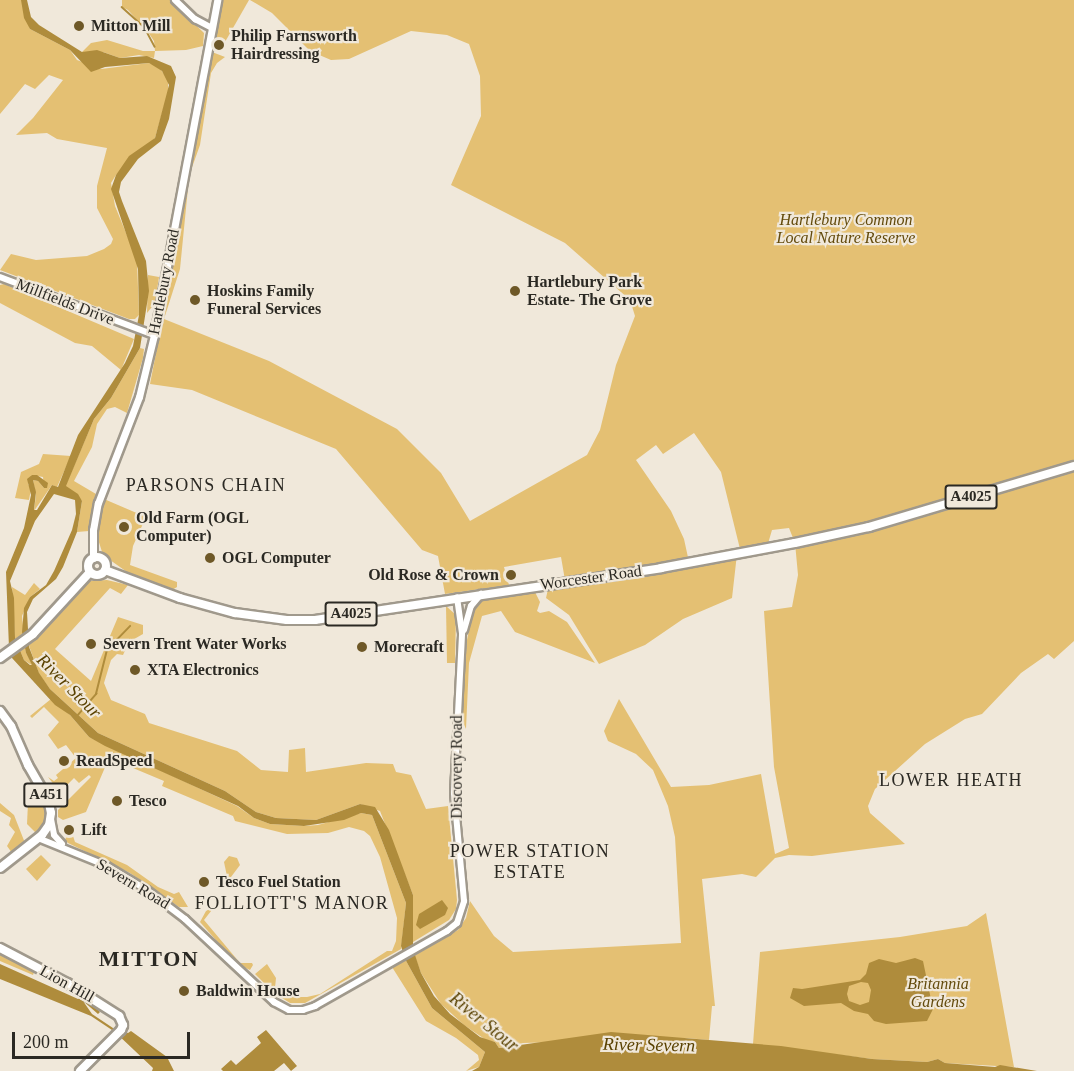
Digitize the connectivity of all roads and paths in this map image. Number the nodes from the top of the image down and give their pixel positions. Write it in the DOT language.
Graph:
graph roads {
  1 [pos="175,0"];
  2 [pos="217,0"];
  3 [pos="212,28"];
  4 [pos="0,277"];
  5 [pos="151,334"];
  6 [pos="1074,466"];
  7 [pos="93,558"];
  8 [pos="105,570"];
  9 [pos="90,572"];
  10 [pos="481,593"];
  11 [pos="460,596"];
  12 [pos="469,612"];
  13 [pos="462,646"];
  14 [pos="3,656"];
  15 [pos="0,711"];
  16 [pos="51,817"];
  17 [pos="39,838"];
  18 [pos="67,848"];
  19 [pos="0,868"];
  20 [pos="427,941"];
  21 [pos="0,948"];
  22 [pos="80,1071"];
  1 -- 3 [label="street"];
  2 -- 3 [label="main road, Hartlebury Road"];
  3 -- 5 [label="main road, Hartlebury Road"];
  4 -- 5 [label="street, Millfields Drive"];
  5 -- 7 [label="main road, Hartlebury Road"];
  6 -- 10 [label="main road, Worcester Road / A4025"];
  7 -- 8 [label="main road, A4025"];
  7 -- 9 [label="main road"];
  8 -- 9 [label="main road, A4025"];
  8 -- 11 [label="main road, Worcester Road / A4025"];
  9 -- 14 [label="main road"];
  10 -- 11 [label="main road, Worcester Road / A4025"];
  10 -- 12 [label="street, Discovery Road"];
  11 -- 12 [label="street"];
  11 -- 13 [label="street, Discovery Road"];
  12 -- 13 [label="street, Discovery Road"];
  13 -- 20 [label="street, Discovery Road"];
  15 -- 16 [label="main road, A451"];
  16 -- 17 [label="main road, A451"];
  16 -- 18 [label="street"];
  17 -- 18 [label="street, Severn Road"];
  17 -- 19 [label="main road, A451"];
  18 -- 20 [label="street, Severn Road"];
  21 -- 22 [label="main road, Lion Hill"];
}
